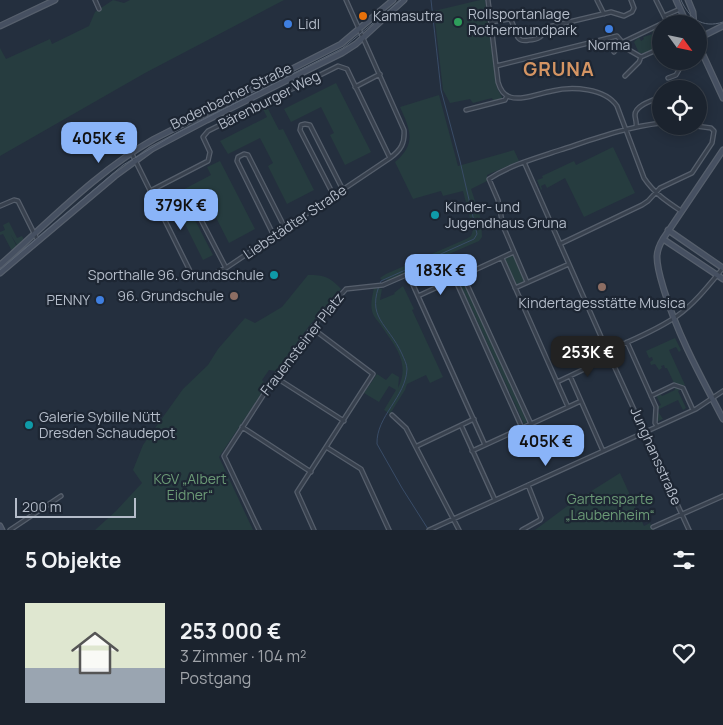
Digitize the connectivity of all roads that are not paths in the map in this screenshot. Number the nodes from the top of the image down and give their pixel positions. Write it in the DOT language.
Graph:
graph roads {
  1 [pos="56,0"];
  2 [pos="95,0"];
  3 [pos="346,0"];
  4 [pos="393,0"];
  5 [pos="404,0"];
  6 [pos="488,0"];
  7 [pos="597,0"];
  8 [pos="631,0"];
  9 [pos="656,0"];
  10 [pos="676,0"];
  11 [pos="688,0"];
  12 [pos="680,9"];
  13 [pos="99,10"];
  14 [pos="604,14"];
  15 [pos="664,15"];
  16 [pos="666,15"];
  17 [pos="683,15"];
  18 [pos="693,15"];
  19 [pos="491,22"];
  20 [pos="0,26"];
  21 [pos="723,26"];
  22 [pos="652,28"];
  23 [pos="360,29"];
  24 [pos="708,34"];
  25 [pos="363,36"];
  26 [pos="622,42"];
  27 [pos="614,52"];
  28 [pos="652,52"];
  29 [pos="641,57"];
  30 [pos="496,66"];
  31 [pos="708,66"];
  32 [pos="679,70"];
  33 [pos="380,74"];
  34 [pos="625,76"];
  35 [pos="668,78"];
  36 [pos="355,87"];
  37 [pos="507,96"];
  38 [pos="723,98"];
  39 [pos="652,102"];
  40 [pos="466,110"];
  41 [pos="652,124"];
  42 [pos="636,127"];
  43 [pos="707,128"];
  44 [pos="626,129"];
  45 [pos="723,150"];
  46 [pos="132,152"];
  47 [pos="390,158"];
  48 [pos="135,161"];
  49 [pos="524,162"];
  50 [pos="343,190"];
  51 [pos="150,191"];
  52 [pos="655,193"];
  53 [pos="334,196"];
  54 [pos="0,206"];
  55 [pos="192,209"];
  56 [pos="681,211"];
  57 [pos="285,228"];
  58 [pos="668,230"];
  59 [pos="34,234"];
  60 [pos="274,236"];
  61 [pos="663,238"];
  62 [pos="38,241"];
  63 [pos="560,244"];
  64 [pos="514,252"];
  65 [pos="502,258"];
  66 [pos="569,264"];
  67 [pos="0,265"];
  68 [pos="226,268"];
  69 [pos="723,268"];
  70 [pos="0,273"];
  71 [pos="718,275"];
  72 [pos="463,276"];
  73 [pos="456,279"];
  74 [pos="723,279"];
  75 [pos="527,282"];
  76 [pos="516,288"];
  77 [pos="418,296"];
  78 [pos="673,318"];
  79 [pos="312,328"];
  80 [pos="627,342"];
  81 [pos="608,351"];
  82 [pos="610,357"];
  83 [pos="570,376"];
  84 [pos="275,377"];
  85 [pos="557,382"];
  86 [pos="723,391"];
  87 [pos="651,396"];
  88 [pos="712,399"];
  89 [pos="581,401"];
  90 [pos="568,407"];
  91 [pos="693,410"];
  92 [pos="392,415"];
  93 [pos="723,419"];
  94 [pos="344,420"];
  95 [pos="474,420"];
  96 [pos="531,424"];
  97 [pos="461,426"];
  98 [pos="657,426"];
  99 [pos="242,427"];
  100 [pos="522,428"];
  101 [pos="645,432"];
  102 [pos="485,445"];
  103 [pos="417,446"];
  104 [pos="326,447"];
  105 [pos="472,451"];
  106 [pos="603,451"];
  107 [pos="311,472"];
  108 [pos="528,485"];
  109 [pos="61,496"];
  110 [pos="723,496"];
  111 [pos="495,500"];
  112 [pos="682,514"];
  113 [pos="454,519"];
  114 [pos="0,526"];
  115 [pos="653,527"];
  116 [pos="431,529"];
  117 [pos="2,530"];
  118 [pos="10,530"];
  119 [pos="258,530"];
  120 [pos="314,530"];
  121 [pos="388,530"];
  122 [pos="459,530"];
  123 [pos="522,530"];
  124 [pos="689,530"];
  1 -- 20 [label="street"];
  2 -- 13 [label="street"];
  3 -- 23 [label="street, Liebstädter Straße"];
  4 -- 23 [label="street, Bodenbacher Straße"];
  5 -- 25 [label="street, Bodenbacher Straße"];
  6 -- 19 [label="street"];
  7 -- 14 [label="street"];
  8 -- 14 [label="street"];
  9 -- 15 [label="street"];
  10 -- 12 [label="street"];
  11 -- 18 [label="street"];
  12 -- 16 [label="street"];
  12 -- 17 [label="street"];
  14 -- 19 [label="street"];
  19 -- 30 [label="street"];
  21 -- 24 [label="street"];
  22 -- 26 [label="street"];
  23 -- 25 [label="street, Liebstädter Straße"];
  23 -- 46 [label="street, Bodenbacher Straße"];
  25 -- 33 [label="street, Liebstädter Straße"];
  25 -- 48 [label="street, Bodenbacher Straße"];
  26 -- 27 [label="street"];
  26 -- 29 [label="street"];
  26 -- 30 [label="street"];
  28 -- 29 [label="street"];
  29 -- 34 [label="street"];
  30 -- 37 [label="street"];
  31 -- 38 [label="street"];
  32 -- 35 [label="street"];
  33 -- 36 [label="street"];
  33 -- 47 [label="street, Liebstädter Straße"];
  36 -- 47 [label="street, Bärenburger Weg"];
  36 -- 51 [label="street, Bärenburger Weg"];
  37 -- 40 [label="street"];
  37 -- 44 [label="street"];
  39 -- 42 [label="street"];
  41 -- 42 [label="street"];
  42 -- 44 [label="street"];
  43 -- 52 [label="street"];
  44 -- 49 [label="street"];
  44 -- 52 [label="street"];
  45 -- 56 [label="street"];
  46 -- 48 [label="street, Liebstädter Straße"];
  46 -- 59 [label="street, Bodenbacher Straße"];
  47 -- 50 [label="street, Liebstädter Straße"];
  48 -- 51 [label="street, Liebstädter Straße"];
  48 -- 62 [label="street, Bodenbacher Straße"];
  49 -- 63 [label="street, Junghansstraße"];
  49 -- 64 [label="street"];
  50 -- 53 [label="street, Liebstädter Straße"];
  50 -- 53 [label="street"];
  51 -- 68 [label="street, Liebstädter Straße"];
  52 -- 56 [label="street"];
  52 -- 63 [label="street"];
  53 -- 57 [label="street, Liebstädter Straße"];
  54 -- 59 [label="street"];
  55 -- 68 [label="street"];
  56 -- 58 [label="street"];
  57 -- 60 [label="street, Liebstädter Straße"];
  57 -- 60 [label="street"];
  58 -- 61 [label="street"];
  58 -- 69 [label="street"];
  59 -- 62 [label="street"];
  59 -- 67 [label="street, Bodenbacher Straße"];
  60 -- 68 [label="street, Liebstädter Straße"];
  61 -- 71 [label="street"];
  61 -- 78 [label="street"];
  62 -- 70 [label="street, Bodenbacher Straße"];
  63 -- 66 [label="street, Junghansstraße"];
  64 -- 65 [label="street"];
  64 -- 75 [label="street"];
  65 -- 72 [label="street"];
  65 -- 76 [label="street"];
  66 -- 75 [label="street"];
  66 -- 81 [label="street, Junghansstraße"];
  69 -- 71 [label="street"];
  71 -- 74 [label="street"];
  71 -- 78 [label="street"];
  72 -- 73 [label="street"];
  72 -- 96 [label="street"];
  73 -- 77 [label="street"];
  73 -- 100 [label="street"];
  75 -- 76 [label="street"];
  76 -- 85 [label="street"];
  77 -- 79 [label="street, Frauensteiner Platz"];
  77 -- 95 [label="street"];
  78 -- 80 [label="street"];
  78 -- 88 [label="street"];
  79 -- 84 [label="street, Frauensteiner Platz"];
  79 -- 94 [label="street"];
  80 -- 81 [label="street"];
  80 -- 87 [label="street, Junghansstraße"];
  81 -- 82 [label="street, Junghansstraße"];
  82 -- 83 [label="street"];
  82 -- 101 [label="street, Junghansstraße"];
  83 -- 85 [label="street"];
  83 -- 89 [label="street"];
  84 -- 94 [label="street"];
  84 -- 99 [label="street, Frauensteiner Platz"];
  85 -- 90 [label="street"];
  86 -- 88 [label="street"];
  87 -- 91 [label="street, Junghansstraße"];
  87 -- 98 [label="street, Junghansstraße"];
  88 -- 91 [label="street"];
  88 -- 93 [label="street"];
  89 -- 90 [label="street"];
  89 -- 106 [label="street"];
  90 -- 96 [label="street"];
  91 -- 98 [label="street"];
  92 -- 103 [label="street"];
  94 -- 104 [label="street"];
  95 -- 97 [label="street"];
  95 -- 102 [label="street"];
  96 -- 100 [label="street"];
  97 -- 103 [label="street"];
  97 -- 105 [label="street"];
  98 -- 101 [label="street"];
  99 -- 107 [label="street"];
  99 -- 119 [label="street, Frauensteiner Platz"];
  100 -- 102 [label="street"];
  101 -- 106 [label="street"];
  101 -- 112 [label="street, Junghansstraße"];
  102 -- 105 [label="street"];
  103 -- 113 [label="street"];
  104 -- 107 [label="street"];
  104 -- 121 [label="street"];
  105 -- 111 [label="street"];
  106 -- 108 [label="street"];
  107 -- 120 [label="street"];
  108 -- 111 [label="street"];
  108 -- 123 [label="street"];
  109 -- 118 [label="street"];
  110 -- 112 [label="street"];
  111 -- 113 [label="street"];
  112 -- 115 [label="street"];
  112 -- 124 [label="street, Junghansstraße"];
  113 -- 116 [label="street"];
  113 -- 122 [label="street"];
  114 -- 117 [label="street"];
}
